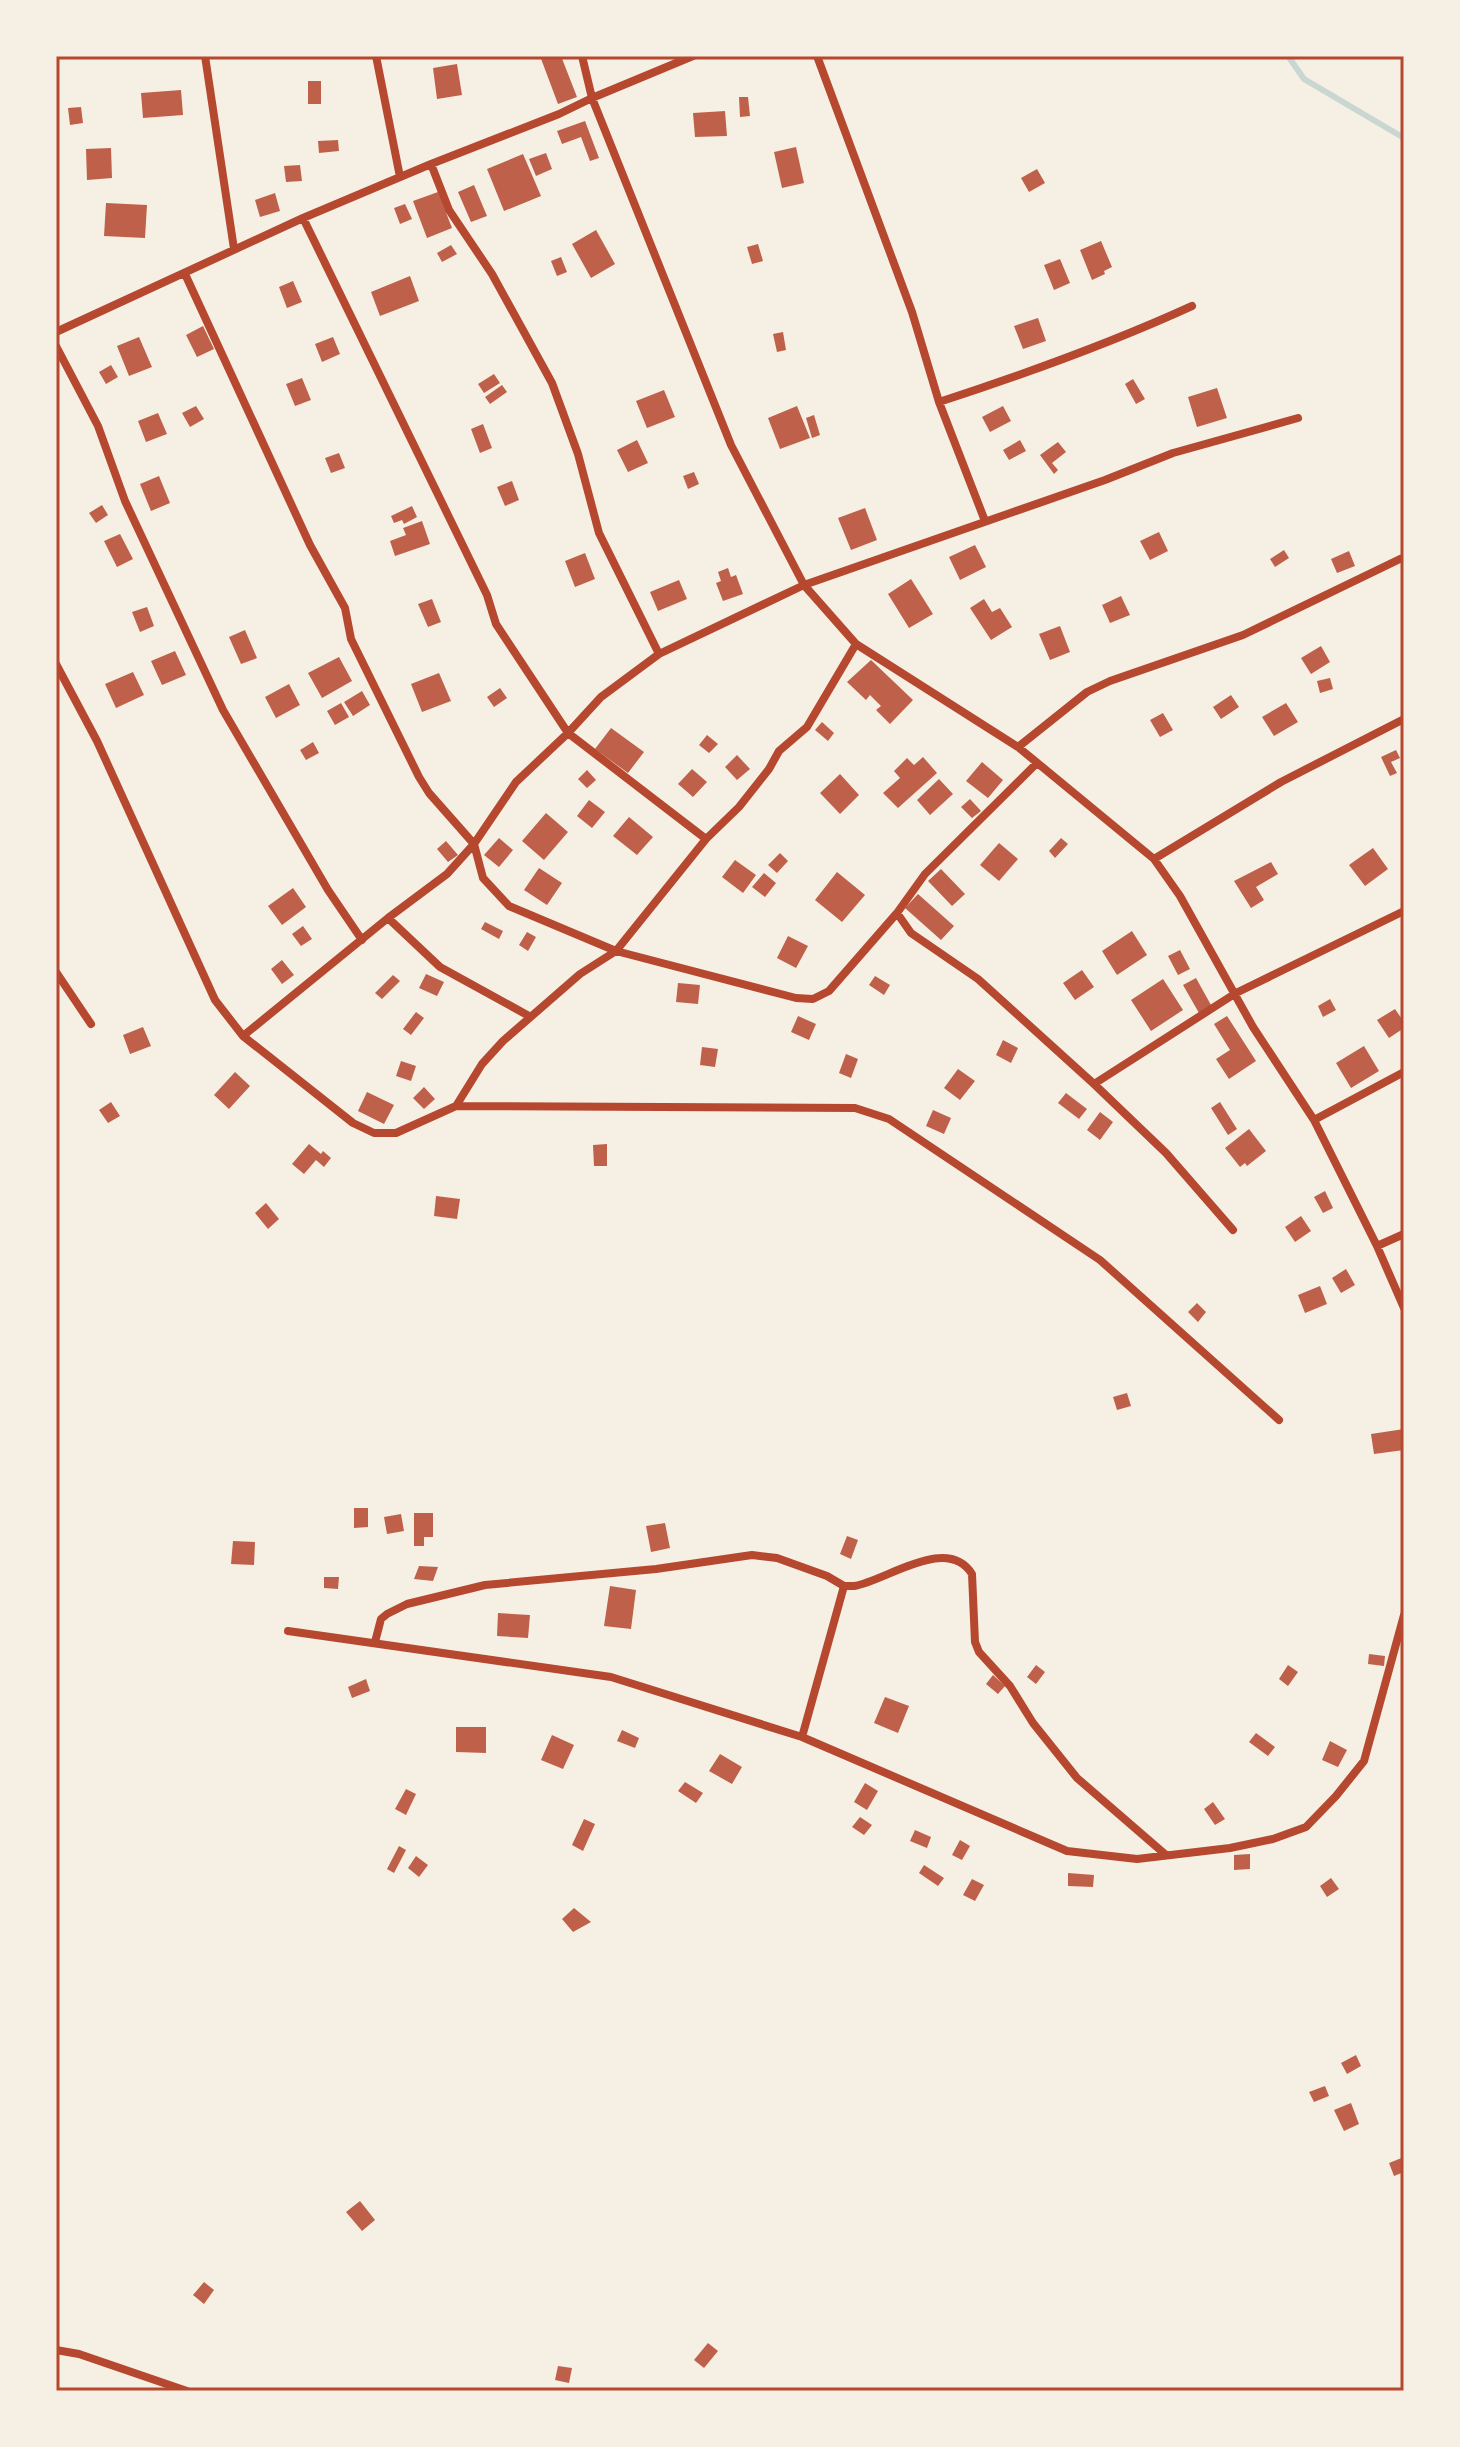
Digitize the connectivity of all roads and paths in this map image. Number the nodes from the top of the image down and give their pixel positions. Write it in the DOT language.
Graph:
graph roads {
  1 [pos="205,56"];
  2 [pos="376,56"];
  3 [pos="582,56"];
  4 [pos="693,56"];
  5 [pos="817,56"];
  6 [pos="592,98"];
  7 [pos="431,164"];
  8 [pos="400,177"];
  9 [pos="303,218"];
  10 [pos="234,249"];
  11 [pos="185,274"];
  12 [pos="1192,306"];
  13 [pos="56,332"];
  14 [pos="56,346"];
  15 [pos="939,402"];
  16 [pos="1298,418"];
  17 [pos="985,521"];
  18 [pos="1400,559"];
  19 [pos="804,585"];
  20 [pos="856,644"];
  21 [pos="659,654"];
  22 [pos="56,664"];
  23 [pos="1404,719"];
  24 [pos="568,733"];
  25 [pos="1018,747"];
  26 [pos="1037,763"];
  27 [pos="706,839"];
  28 [pos="474,844"];
  29 [pos="1154,859"];
  30 [pos="1404,911"];
  31 [pos="897,913"];
  32 [pos="388,918"];
  33 [pos="362,940"];
  34 [pos="616,951"];
  35 [pos="56,972"];
  36 [pos="1236,993"];
  37 [pos="529,1016"];
  38 [pos="91,1024"];
  39 [pos="243,1036"];
  40 [pos="1404,1072"];
  41 [pos="1094,1084"];
  42 [pos="456,1106"];
  43 [pos="1314,1120"];
  44 [pos="1233,1230"];
  45 [pos="1404,1234"];
  46 [pos="1377,1246"];
  47 [pos="1404,1307"];
  48 [pos="1279,1420"];
  49 [pos="844,1586"];
  50 [pos="1404,1615"];
  51 [pos="288,1631"];
  52 [pos="375,1642"];
  53 [pos="802,1737"];
  54 [pos="1166,1855"];
  55 [pos="56,2350"];
  56 [pos="187,2391"];
  1 -- 10 [label="street"];
  2 -- 8 [label="street"];
  3 -- 6 [label="street"];
  4 -- 6 [label="street"];
  5 -- 15 [label="street"];
  6 -- 7 [label="street"];
  6 -- 19 [label="street"];
  7 -- 8 [label="street"];
  7 -- 21 [label="street"];
  8 -- 9 [label="street"];
  9 -- 10 [label="street"];
  9 -- 24 [label="street"];
  10 -- 11 [label="street"];
  11 -- 13 [label="street"];
  11 -- 28 [label="street"];
  12 -- 15 [label="street"];
  14 -- 33 [label="street"];
  15 -- 17 [label="street"];
  16 -- 17 [label="street"];
  17 -- 19 [label="street"];
  18 -- 25 [label="street"];
  19 -- 20 [label="street"];
  19 -- 21 [label="street"];
  20 -- 25 [label="street"];
  20 -- 27 [label="street"];
  21 -- 24 [label="street"];
  22 -- 39 [label="street"];
  23 -- 29 [label="street"];
  24 -- 27 [label="street"];
  24 -- 28 [label="street"];
  25 -- 26 [label="street"];
  26 -- 29 [label="street"];
  26 -- 31 [label="street"];
  27 -- 34 [label="street"];
  28 -- 32 [label="street"];
  28 -- 34 [label="street"];
  29 -- 36 [label="street"];
  30 -- 36 [label="street"];
  31 -- 34 [label="street"];
  31 -- 41 [label="street"];
  32 -- 33 [label="street"];
  32 -- 37 [label="street"];
  33 -- 39 [label="street"];
  34 -- 37 [label="street"];
  35 -- 38 [label="street"];
  36 -- 41 [label="street"];
  36 -- 43 [label="street"];
  37 -- 42 [label="street"];
  39 -- 42 [label="street"];
  40 -- 43 [label="street"];
  41 -- 44 [label="street"];
  42 -- 48 [label="street"];
  43 -- 46 [label="street"];
  45 -- 46 [label="street"];
  46 -- 47 [label="street"];
  49 -- 52 [label="street"];
  49 -- 53 [label="street"];
  49 -- 54 [label="street"];
  50 -- 54 [label="street"];
  51 -- 52 [label="street"];
  52 -- 53 [label="street"];
  53 -- 54 [label="street"];
  55 -- 56 [label="street"];
}
